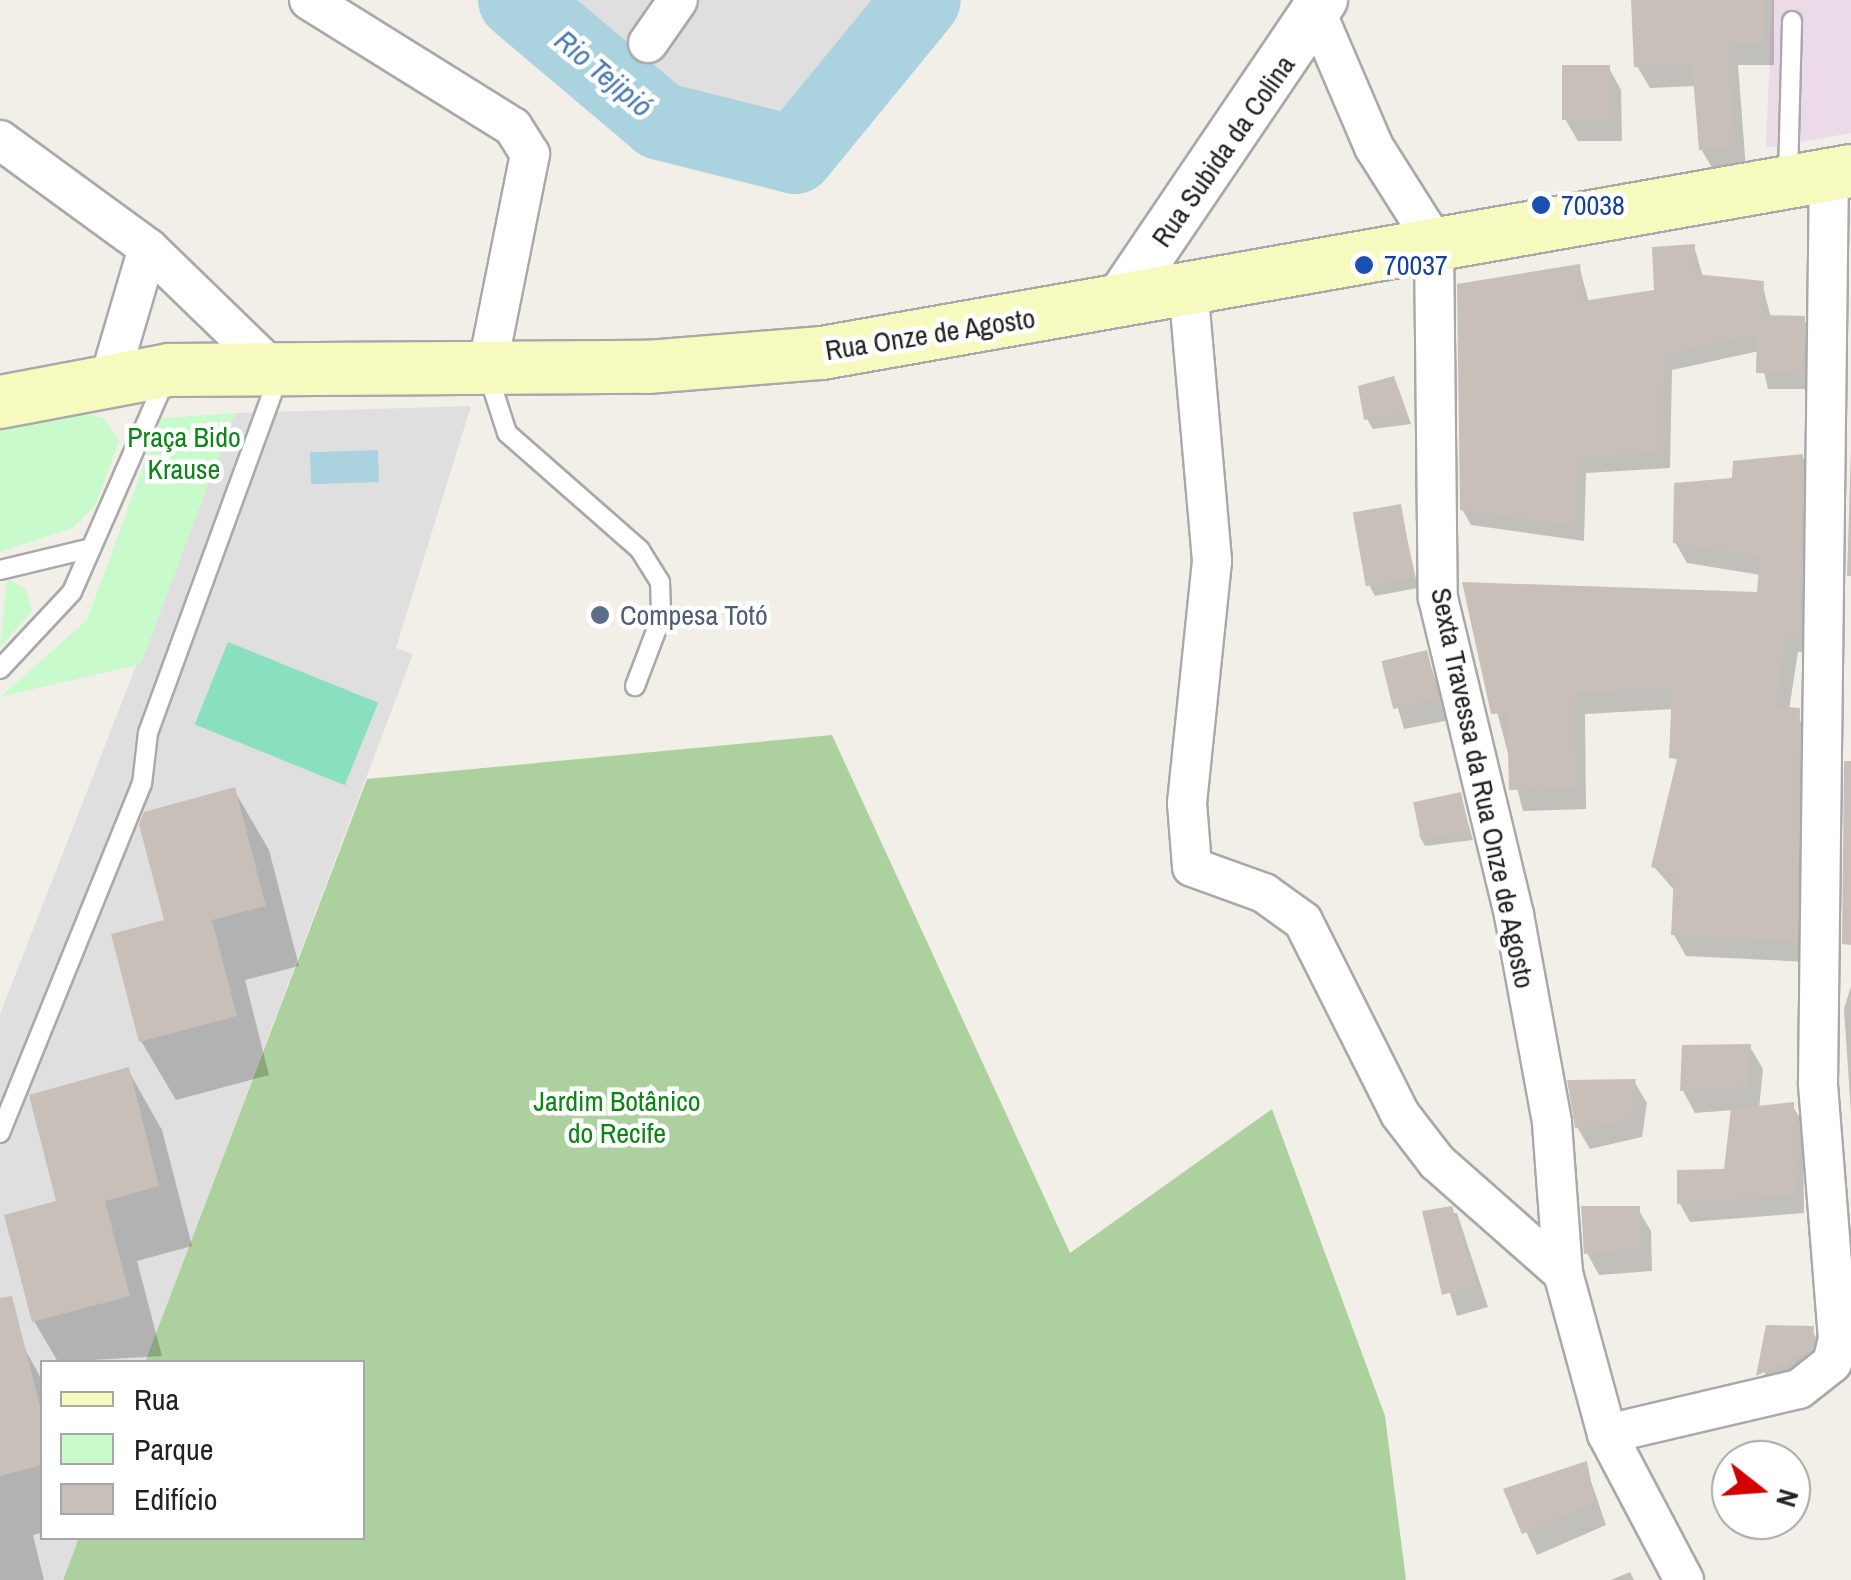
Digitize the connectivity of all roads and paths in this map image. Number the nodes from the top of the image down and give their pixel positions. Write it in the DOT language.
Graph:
graph roads {
  1 [pos="309,0"];
  2 [pos="678,0"];
  3 [pos="1320,7"];
  4 [pos="1792,21"];
  5 [pos="648,43"];
  6 [pos="0,140"];
  7 [pos="1823,177"];
  8 [pos="1434,242"];
  9 [pos="148,248"];
  10 [pos="1188,286"];
  11 [pos="1119,301"];
  12 [pos="277,369"];
  13 [pos="169,370"];
  14 [pos="487,370"];
  15 [pos="110,377"];
  16 [pos="0,402"];
  17 [pos="90,548"];
  18 [pos="0,570"];
  19 [pos="0,669"];
  20 [pos="635,686"];
  21 [pos="0,1133"];
  22 [pos="1564,1273"];
  23 [pos="1607,1434"];
  24 [pos="1684,1580"];
  1 -- 14 [label="street"];
  2 -- 5 [label="street"];
  3 -- 8 [label="street"];
  3 -- 11 [label="street, Rua Subida da Colina"];
  4 -- 7 [label="lane"];
  6 -- 9 [label="street"];
  7 -- 8 [label="main road, Rua Onze de Agosto"];
  7 -- 23 [label="street"];
  8 -- 10 [label="main road, Rua Onze de Agosto"];
  8 -- 22 [label="street, Sexta Travessa da Rua Onze de Agosto"];
  9 -- 12 [label="street"];
  9 -- 15 [label="street"];
  10 -- 11 [label="main road, Rua Onze de Agosto"];
  10 -- 22 [label="street"];
  11 -- 14 [label="main road, Rua Onze de Agosto"];
  12 -- 13 [label="main road, Rua Onze de Agosto"];
  12 -- 14 [label="main road, Rua Onze de Agosto"];
  12 -- 21 [label="lane"];
  13 -- 15 [label="main road, Rua Onze de Agosto"];
  13 -- 17 [label="lane"];
  14 -- 20 [label="lane"];
  15 -- 16 [label="main road, Rua Onze de Agosto"];
  17 -- 18 [label="lane"];
  17 -- 19 [label="lane"];
  22 -- 23 [label="street, Sexta Travessa da Rua Onze de Agosto"];
  23 -- 24 [label="street, Sexta Travessa da Rua Onze de Agosto"];
}
